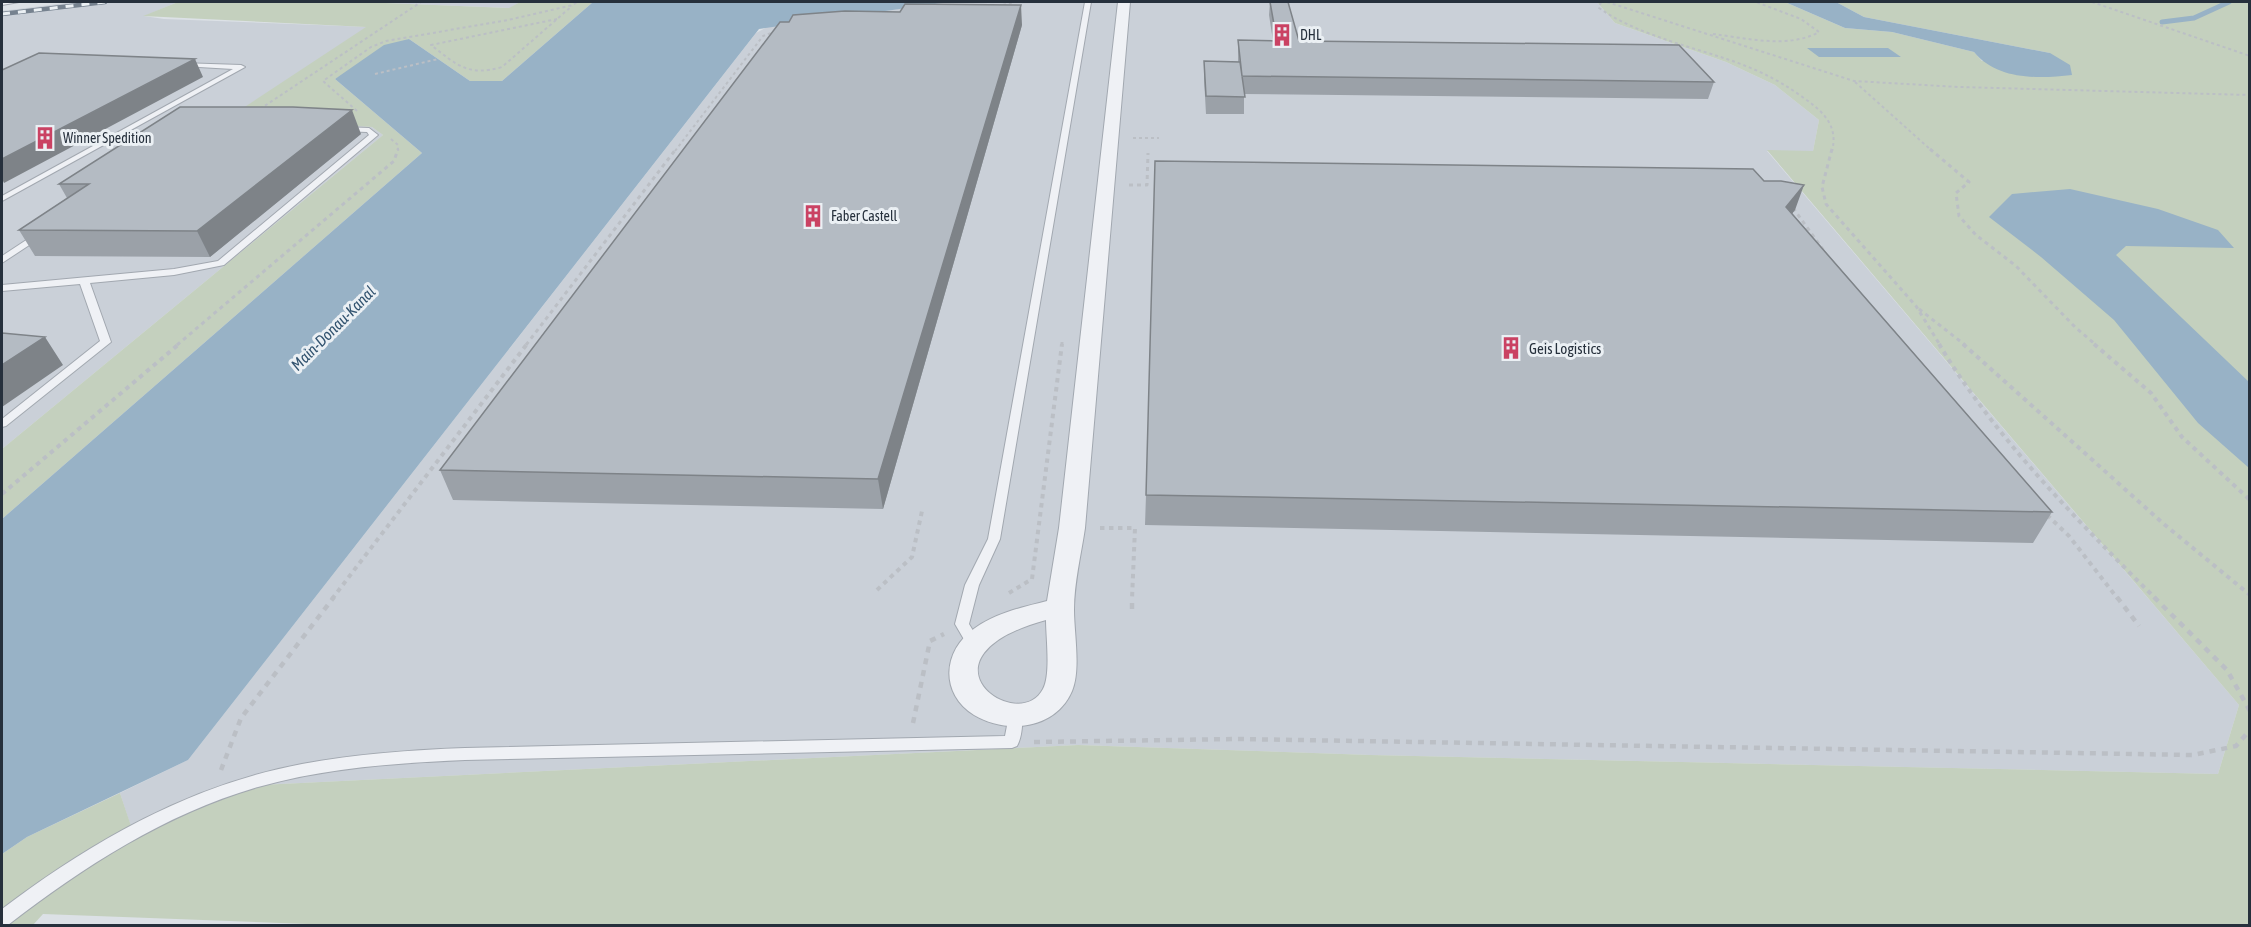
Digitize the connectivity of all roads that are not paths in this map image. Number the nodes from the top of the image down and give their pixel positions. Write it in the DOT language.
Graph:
graph roads {
  1 [pos="16,2"];
  2 [pos="1088,2"];
  3 [pos="1124,2"];
  4 [pos="2,3"];
  5 [pos="170,64"];
  6 [pos="334,128"];
  7 [pos="2,199"];
  8 [pos="47,230"];
  9 [pos="2,260"];
  10 [pos="84,281"];
  11 [pos="2,288"];
  12 [pos="2,424"];
  13 [pos="1060,607"];
  14 [pos="974,644"];
  15 [pos="1013,728"];
  16 [pos="2,919"];
  1 -- 4 [label="lane"];
  2 -- 14 [label="lane"];
  3 -- 13 [label="street"];
  5 -- 7 [label="lane"];
  6 -- 10 [label="lane"];
  8 -- 9 [label="lane"];
  10 -- 11 [label="lane"];
  10 -- 12 [label="lane"];
  13 -- 14 [label="street"];
  13 -- 15 [label="street"];
  14 -- 15 [label="street"];
  15 -- 16 [label="lane"];
}
